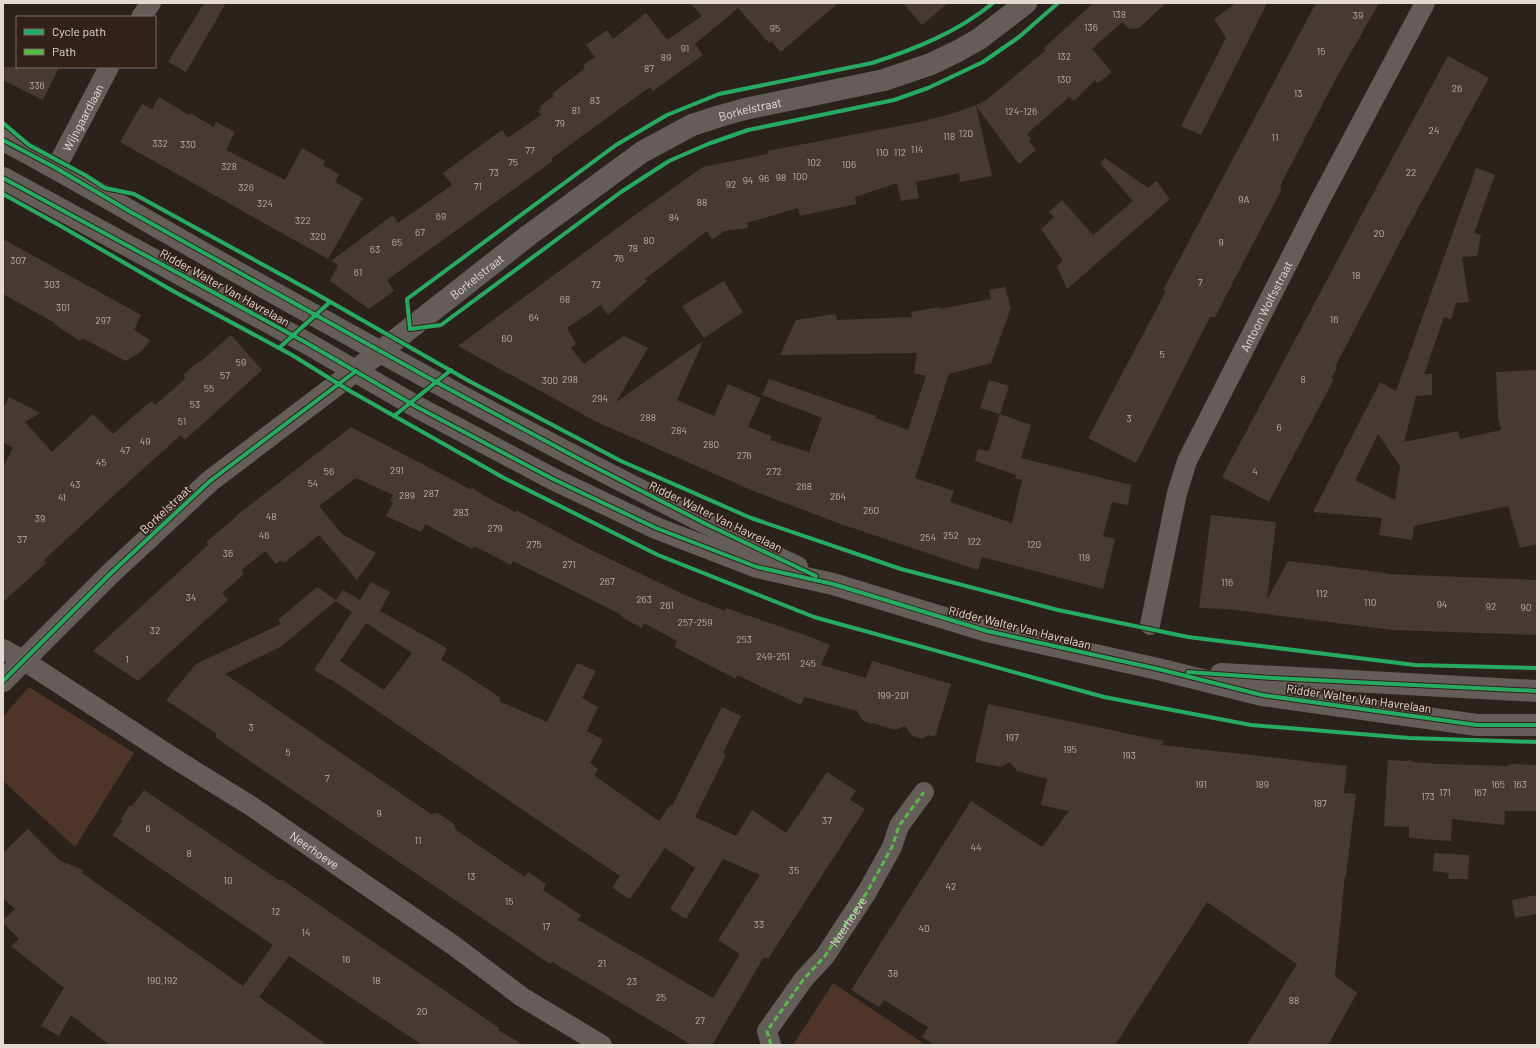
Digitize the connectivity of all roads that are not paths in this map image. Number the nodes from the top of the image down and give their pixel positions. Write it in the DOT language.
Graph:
graph roads {
  1 [pos="151,3"];
  2 [pos="1026,3"];
  3 [pos="1425,3"];
  4 [pos="142,16"];
  5 [pos="108,68"];
  6 [pos="3,140"];
  7 [pos="56,168"];
  8 [pos="3,178"];
  9 [pos="380,352"];
  10 [pos="356,371"];
  11 [pos="833,584"];
  12 [pos="1150,625"];
  13 [pos="3,649"];
  14 [pos="24,660"];
  15 [pos="1158,669"];
  16 [pos="3,681"];
  17 [pos="1537,691"];
  18 [pos="1537,725"];
  19 [pos="924,792"];
  20 [pos="602,1045"];
  21 [pos="771,1045"];
  1 -- 4 [label="street"];
  2 -- 9 [label="main road, Borkelstraat"];
  3 -- 12 [label="street, Antoon Wolfsstraat"];
  5 -- 7 [label="street, Wijngaardlaan"];
  6 -- 7 [label="main road, Ridder Walter Van Havrelaan"];
  7 -- 9 [label="main road, Ridder Walter Van Havrelaan"];
  8 -- 10 [label="main road, Ridder Walter Van Havrelaan"];
  9 -- 10 [label="main road, Borkelstraat"];
  9 -- 11 [label="main road, Ridder Walter Van Havrelaan"];
  10 -- 11 [label="main road, Ridder Walter Van Havrelaan"];
  10 -- 14 [label="main road, Borkelstraat"];
  11 -- 15 [label="main road, Ridder Walter Van Havrelaan"];
  13 -- 14 [label="street, Neerhoeve"];
  14 -- 16 [label="main road, Borkelstraat"];
  14 -- 20 [label="street, Neerhoeve"];
  15 -- 17 [label="main road, Ridder Walter Van Havrelaan"];
  15 -- 18 [label="main road, Ridder Walter Van Havrelaan"];
  19 -- 21 [label="street, Neerhoeve"];
}
